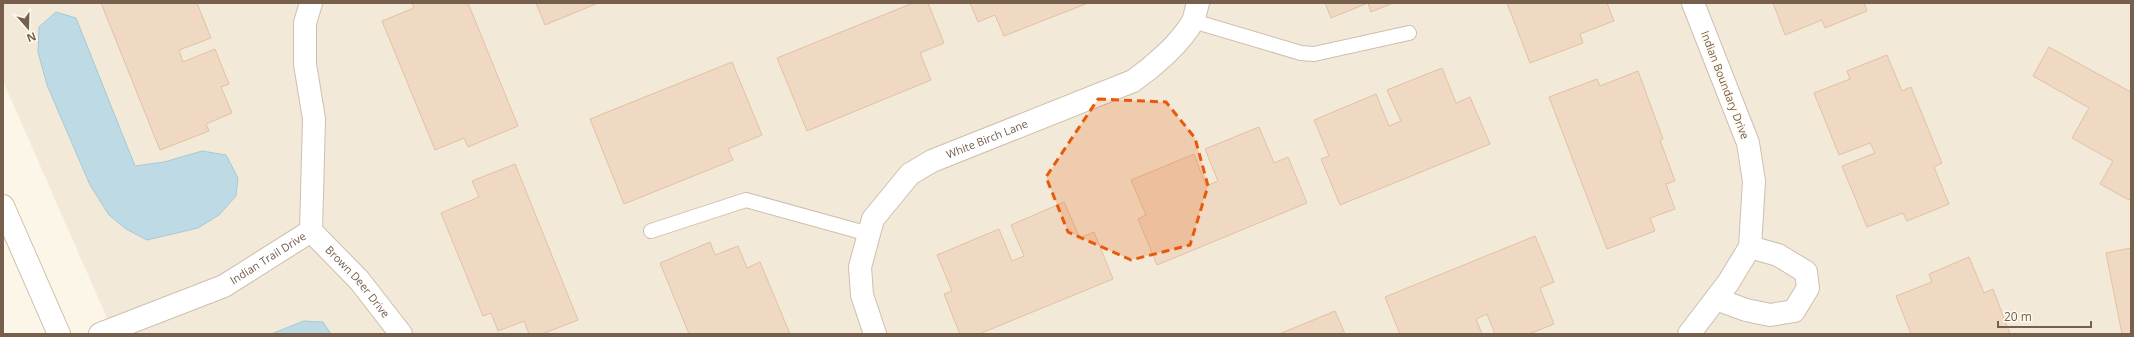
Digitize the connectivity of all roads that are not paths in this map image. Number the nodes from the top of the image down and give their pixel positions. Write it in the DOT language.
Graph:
graph roads {
  1 [pos="311,3"];
  2 [pos="1693,3"];
  3 [pos="1195,12"];
  4 [pos="1409,33"];
  5 [pos="3,206"];
  6 [pos="311,231"];
  7 [pos="651,231"];
  8 [pos="869,234"];
  9 [pos="1750,248"];
  10 [pos="1722,291"];
  11 [pos="59,334"];
  12 [pos="100,334"];
  13 [pos="401,334"];
  14 [pos="875,334"];
  15 [pos="1689,334"];
  1 -- 6 [label="street, Indian Trail Drive"];
  2 -- 9 [label="street, Indian Boundary Drive"];
  3 -- 4 [label="lane"];
  3 -- 8 [label="street, White Birch Lane"];
  5 -- 11 [label="street"];
  6 -- 12 [label="street, Indian Trail Drive"];
  6 -- 13 [label="street, Brown Deer Drive"];
  7 -- 8 [label="lane"];
  8 -- 14 [label="street, White Birch Lane"];
  9 -- 10 [label="street, Indian Boundary Drive"];
  9 -- 10 [label="street"];
  10 -- 15 [label="street, Indian Boundary Drive"];
}
